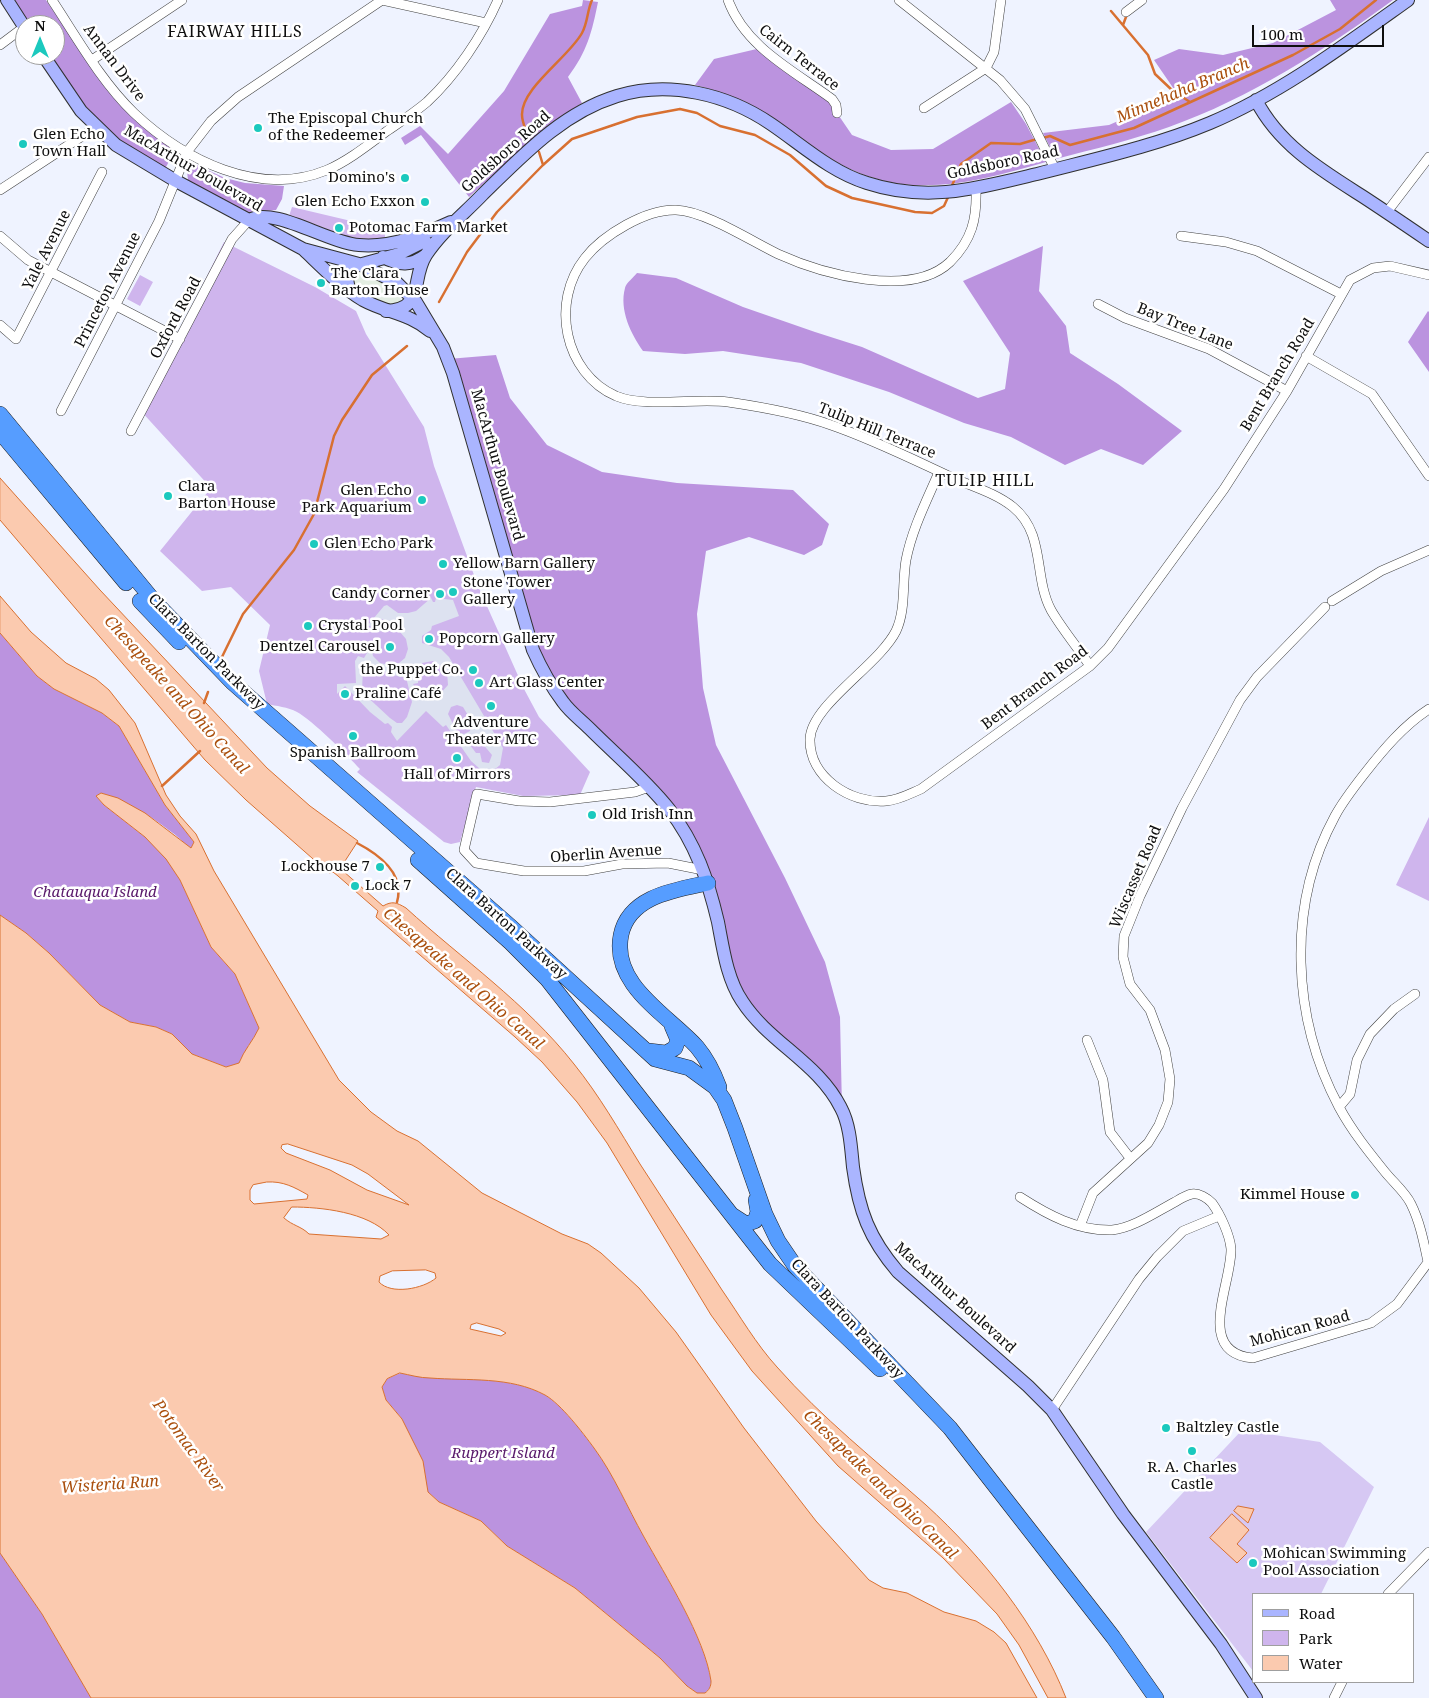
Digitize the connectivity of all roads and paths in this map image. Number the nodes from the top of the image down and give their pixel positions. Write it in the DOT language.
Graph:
graph roads {
  1 [pos="7,0"];
  2 [pos="52,0"];
  3 [pos="182,0"];
  4 [pos="382,0"];
  5 [pos="498,0"];
  6 [pos="728,0"];
  7 [pos="899,0"];
  8 [pos="1002,0"];
  9 [pos="1142,0"];
  10 [pos="1408,0"];
  11 [pos="1126,12"];
  12 [pos="17,15"];
  13 [pos="486,23"];
  14 [pos="15,35"];
  15 [pos="0,45"];
  16 [pos="92,60"];
  17 [pos="50,65"];
  18 [pos="986,68"];
  19 [pos="1256,100"];
  20 [pos="924,108"];
  21 [pos="837,113"];
  22 [pos="96,127"];
  23 [pos="187,152"];
  24 [pos="1429,157"];
  25 [pos="1055,169"];
  26 [pos="102,172"];
  27 [pos="176,180"];
  28 [pos="976,189"];
  29 [pos="0,190"];
  30 [pos="1387,212"];
  31 [pos="248,220"];
  32 [pos="454,221"];
  33 [pos="0,236"];
  34 [pos="1181,236"];
  35 [pos="1429,241"];
  36 [pos="359,245"];
  37 [pos="302,248"];
  38 [pos="426,255"];
  39 [pos="385,258"];
  40 [pos="359,264"];
  41 [pos="51,272"];
  42 [pos="1429,275"];
  43 [pos="349,290"];
  44 [pos="1341,294"];
  45 [pos="414,297"];
  46 [pos="1098,304"];
  47 [pos="115,306"];
  48 [pos="386,310"];
  49 [pos="0,325"];
  50 [pos="438,337"];
  51 [pos="180,339"];
  52 [pos="1306,356"];
  53 [pos="1287,390"];
  54 [pos="61,411"];
  55 [pos="0,414"];
  56 [pos="131,431"];
  57 [pos="0,432"];
  58 [pos="939,472"];
  59 [pos="1429,476"];
  60 [pos="1429,550"];
  61 [pos="1090,666"];
  62 [pos="1429,709"];
  63 [pos="649,787"];
  64 [pos="429,869"];
  65 [pos="705,877"];
  66 [pos="445,891"];
  67 [pos="490,935"];
  68 [pos="548,979"];
  69 [pos="1415,994"];
  70 [pos="667,1019"];
  71 [pos="1087,1040"];
  72 [pos="645,1050"];
  73 [pos="724,1100"];
  74 [pos="1339,1107"];
  75 [pos="1130,1158"];
  76 [pos="755,1188"];
  77 [pos="1020,1197"];
  78 [pos="729,1212"];
  79 [pos="1218,1216"];
  80 [pos="1080,1226"];
  81 [pos="1429,1262"];
  82 [pos="1052,1410"];
  83 [pos="968,1453"];
  84 [pos="1429,1552"];
  85 [pos="1389,1593"];
  86 [pos="1342,1683"];
  87 [pos="1156,1698"];
  88 [pos="1256,1698"];
  89 [pos="1334,1698"];
  1 -- 12 [label="main road"];
  2 -- 16 [label="street, Annan Drive"];
  3 -- 16 [label="street"];
  4 -- 13 [label="street"];
  4 -- 23 [label="street, Princeton Avenue"];
  5 -- 13 [label="street, Annan Drive"];
  6 -- 21 [label="street, Cairn Terrace"];
  7 -- 18 [label="street"];
  8 -- 18 [label="street"];
  9 -- 11 [label="street"];
  10 -- 19 [label="main road, Goldsboro Road"];
  13 -- 23 [label="street, Annan Drive"];
  14 -- 15 [label="street"];
  16 -- 23 [label="street, Annan Drive"];
  17 -- 22 [label="main road, MacArthur Boulevard"];
  18 -- 20 [label="street"];
  18 -- 25 [label="street"];
  19 -- 25 [label="main road, Goldsboro Road"];
  19 -- 30 [label="main road"];
  22 -- 27 [label="main road, MacArthur Boulevard"];
  22 -- 29 [label="street"];
  23 -- 27 [label="street, Princeton Avenue"];
  24 -- 30 [label="street"];
  25 -- 28 [label="main road, Goldsboro Road"];
  26 -- 41 [label="street, Yale Avenue"];
  27 -- 31 [label="main road, MacArthur Boulevard"];
  27 -- 47 [label="street, Princeton Avenue"];
  28 -- 32 [label="main road, Goldsboro Road"];
  28 -- 58 [label="street, Tulip Hill Terrace"];
  30 -- 35 [label="main road"];
  31 -- 36 [label="main road"];
  31 -- 37 [label="main road, MacArthur Boulevard"];
  31 -- 51 [label="street, Oxford Road"];
  32 -- 36 [label="main road"];
  32 -- 38 [label="main road, Goldsboro Road"];
  32 -- 39 [label="main road, Goldsboro Road"];
  33 -- 41 [label="street"];
  34 -- 44 [label="street"];
  36 -- 39 [label="main road"];
  37 -- 40 [label="main road, MacArthur Boulevard"];
  37 -- 43 [label="main road, MacArthur Boulevard"];
  38 -- 39 [label="main road"];
  38 -- 45 [label="main road, Goldsboro Road"];
  39 -- 40 [label="main road, Goldsboro Road"];
  40 -- 43 [label="main road"];
  40 -- 45 [label="main road, MacArthur Boulevard"];
  41 -- 47 [label="street"];
  41 -- 49 [label="street, Yale Avenue"];
  42 -- 44 [label="street, Bent Branch Road"];
  43 -- 48 [label="main road, MacArthur Boulevard"];
  44 -- 52 [label="street, Bent Branch Road"];
  45 -- 48 [label="main road"];
  45 -- 50 [label="main road, MacArthur Boulevard"];
  46 -- 53 [label="street, Bay Tree Lane"];
  47 -- 51 [label="street"];
  47 -- 54 [label="street, Princeton Avenue"];
  48 -- 50 [label="main road, MacArthur Boulevard"];
  50 -- 63 [label="main road, MacArthur Boulevard"];
  51 -- 56 [label="street, Oxford Road"];
  52 -- 53 [label="street, Bent Branch Road"];
  52 -- 59 [label="street"];
  53 -- 61 [label="street, Bent Branch Road"];
  55 -- 72 [label="highway, Clara Barton Parkway"];
  57 -- 64 [label="highway, Clara Barton Parkway"];
  58 -- 61 [label="street, Tulip Hill Terrace"];
  58 -- 61 [label="street, Bent Branch Road"];
  60 -- 75 [label="street, Wiscasset Road"];
  62 -- 74 [label="street, Mohican Road"];
  63 -- 65 [label="main road, MacArthur Boulevard"];
  63 -- 65 [label="street, Oberlin Avenue"];
  64 -- 66 [label="highway"];
  64 -- 68 [label="highway, Clara Barton Parkway"];
  65 -- 70 [label="highway"];
  65 -- 82 [label="main road, MacArthur Boulevard"];
  67 -- 68 [label="highway"];
  68 -- 78 [label="highway, Clara Barton Parkway"];
  69 -- 74 [label="street"];
  70 -- 72 [label="highway"];
  70 -- 73 [label="highway"];
  71 -- 75 [label="street"];
  72 -- 73 [label="highway, Clara Barton Parkway"];
  73 -- 76 [label="highway, Clara Barton Parkway"];
  74 -- 81 [label="street, Mohican Road"];
  75 -- 80 [label="street, Wiscasset Road"];
  76 -- 78 [label="highway"];
  76 -- 83 [label="highway, Clara Barton Parkway"];
  77 -- 80 [label="street, Mohican Road"];
  78 -- 83 [label="highway, Clara Barton Parkway"];
  79 -- 80 [label="street, Mohican Road"];
  79 -- 81 [label="street, Mohican Road"];
  79 -- 82 [label="street"];
  82 -- 88 [label="main road, MacArthur Boulevard"];
  83 -- 87 [label="highway, Clara Barton Parkway"];
  84 -- 85 [label="street"];
  86 -- 89 [label="street"];
}
